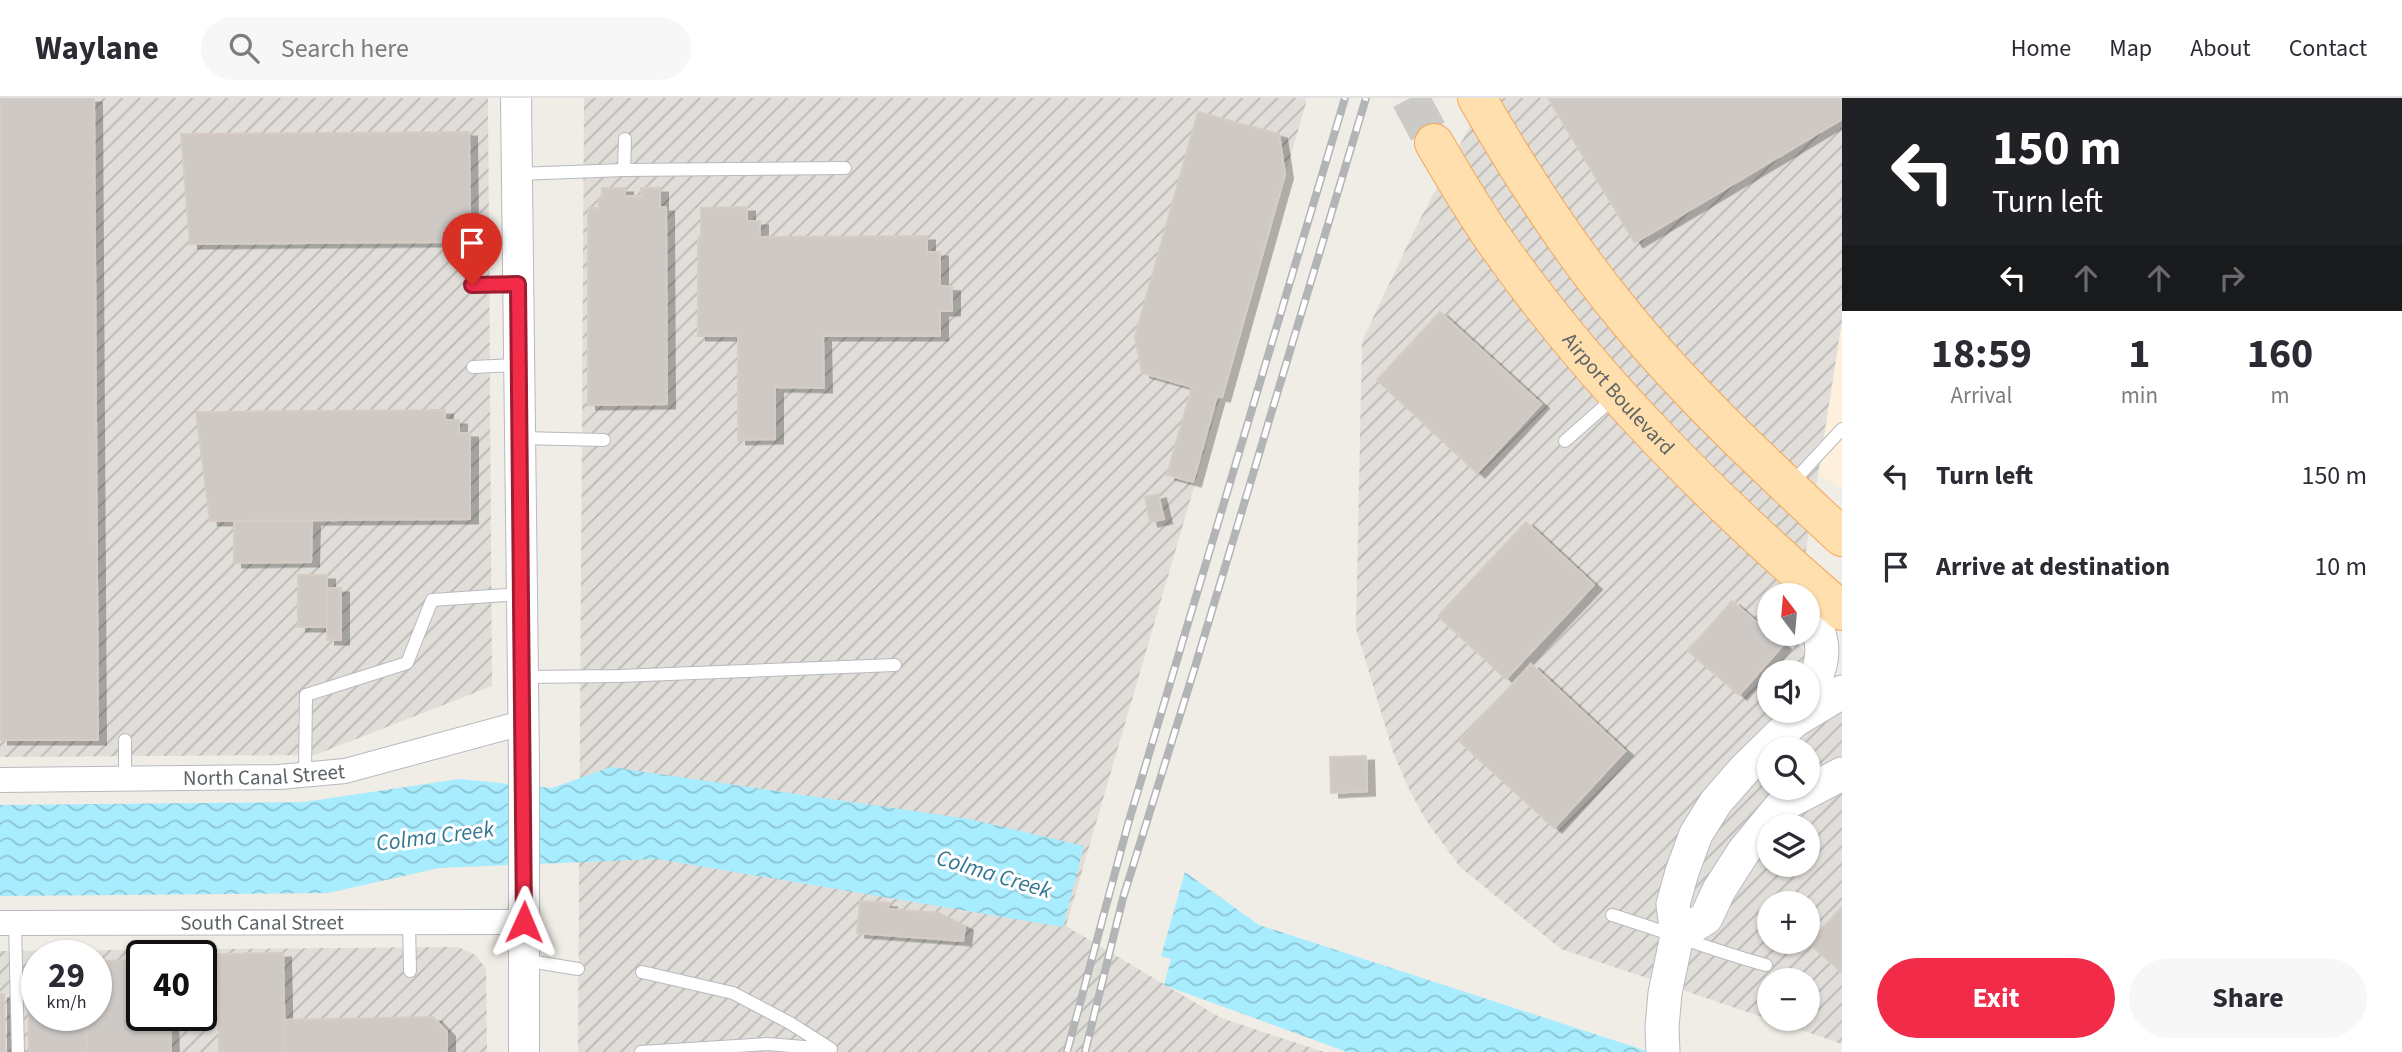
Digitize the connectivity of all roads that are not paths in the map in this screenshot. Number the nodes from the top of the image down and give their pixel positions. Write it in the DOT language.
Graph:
graph roads {
  1 [pos="516,98"];
  2 [pos="1477,98"];
  3 [pos="625,139"];
  4 [pos="1434,143"];
  5 [pos="845,168"];
  6 [pos="624,170"];
  7 [pos="517,174"];
  8 [pos="518,284"];
  9 [pos="472,285"];
  10 [pos="519,365"];
  11 [pos="473,367"];
  12 [pos="1618,394"];
  13 [pos="1842,429"];
  14 [pos="520,438"];
  15 [pos="604,440"];
  16 [pos="1565,441"];
  17 [pos="1788,486"];
  18 [pos="1842,526"];
  19 [pos="1842,537"];
  20 [pos="1773,552"];
  21 [pos="1791,583"];
  22 [pos="520,594"];
  23 [pos="1842,611"];
  24 [pos="1820,640"];
  25 [pos="895,665"];
  26 [pos="1820,671"];
  27 [pos="522,677"];
  28 [pos="1842,692"];
  29 [pos="1820,701"];
  30 [pos="522,723"];
  31 [pos="1787,723"];
  32 [pos="125,740"];
  33 [pos="1842,754"];
  34 [pos="1820,771"];
  35 [pos="1842,774"];
  36 [pos="305,775"];
  37 [pos="125,779"];
  38 [pos="0,780"];
  39 [pos="1820,784"];
  40 [pos="1788,800"];
  41 [pos="1612,915"];
  42 [pos="409,922"];
  43 [pos="524,922"];
  44 [pos="8,923"];
  45 [pos="1676,936"];
  46 [pos="523,960"];
  47 [pos="1766,965"];
  48 [pos="578,969"];
  49 [pos="410,971"];
  50 [pos="642,972"];
  51 [pos="832,1051"];
  52 [pos="18,1052"];
  53 [pos="524,1052"];
  54 [pos="641,1052"];
  55 [pos="1663,1052"];
  1 -- 7 [label="street"];
  2 -- 17 [label="main road"];
  3 -- 6 [label="lane"];
  4 -- 12 [label="main road, Airport Boulevard"];
  5 -- 6 [label="lane"];
  6 -- 7 [label="lane"];
  7 -- 8 [label="street"];
  8 -- 9 [label="lane"];
  8 -- 10 [label="street"];
  10 -- 11 [label="lane"];
  10 -- 14 [label="street"];
  12 -- 16 [label="lane"];
  12 -- 20 [label="main road, Airport Boulevard"];
  13 -- 17 [label="lane"];
  14 -- 15 [label="lane"];
  14 -- 22 [label="street"];
  17 -- 18 [label="main road"];
  17 -- 19 [label="main road"];
  20 -- 21 [label="main road"];
  20 -- 23 [label="main road, Airport Boulevard"];
  22 -- 27 [label="street"];
  22 -- 36 [label="lane"];
  24 -- 26 [label="main road"];
  25 -- 27 [label="lane"];
  27 -- 30 [label="street"];
  28 -- 29 [label="main road"];
  30 -- 36 [label="street, North Canal Street"];
  30 -- 43 [label="street"];
  31 -- 45 [label="main road"];
  32 -- 37 [label="lane"];
  33 -- 34 [label="main road"];
  35 -- 39 [label="main road"];
  36 -- 37 [label="street, North Canal Street"];
  37 -- 38 [label="street, North Canal Street"];
  40 -- 45 [label="main road"];
  41 -- 45 [label="lane"];
  42 -- 43 [label="street, South Canal Street"];
  42 -- 44 [label="street, South Canal Street"];
  42 -- 49 [label="lane"];
  43 -- 46 [label="street"];
  44 -- 52 [label="lane"];
  45 -- 47 [label="lane"];
  45 -- 55 [label="main road"];
  46 -- 48 [label="lane"];
  46 -- 53 [label="street"];
  50 -- 51 [label="lane"];
  51 -- 54 [label="lane"];
}
